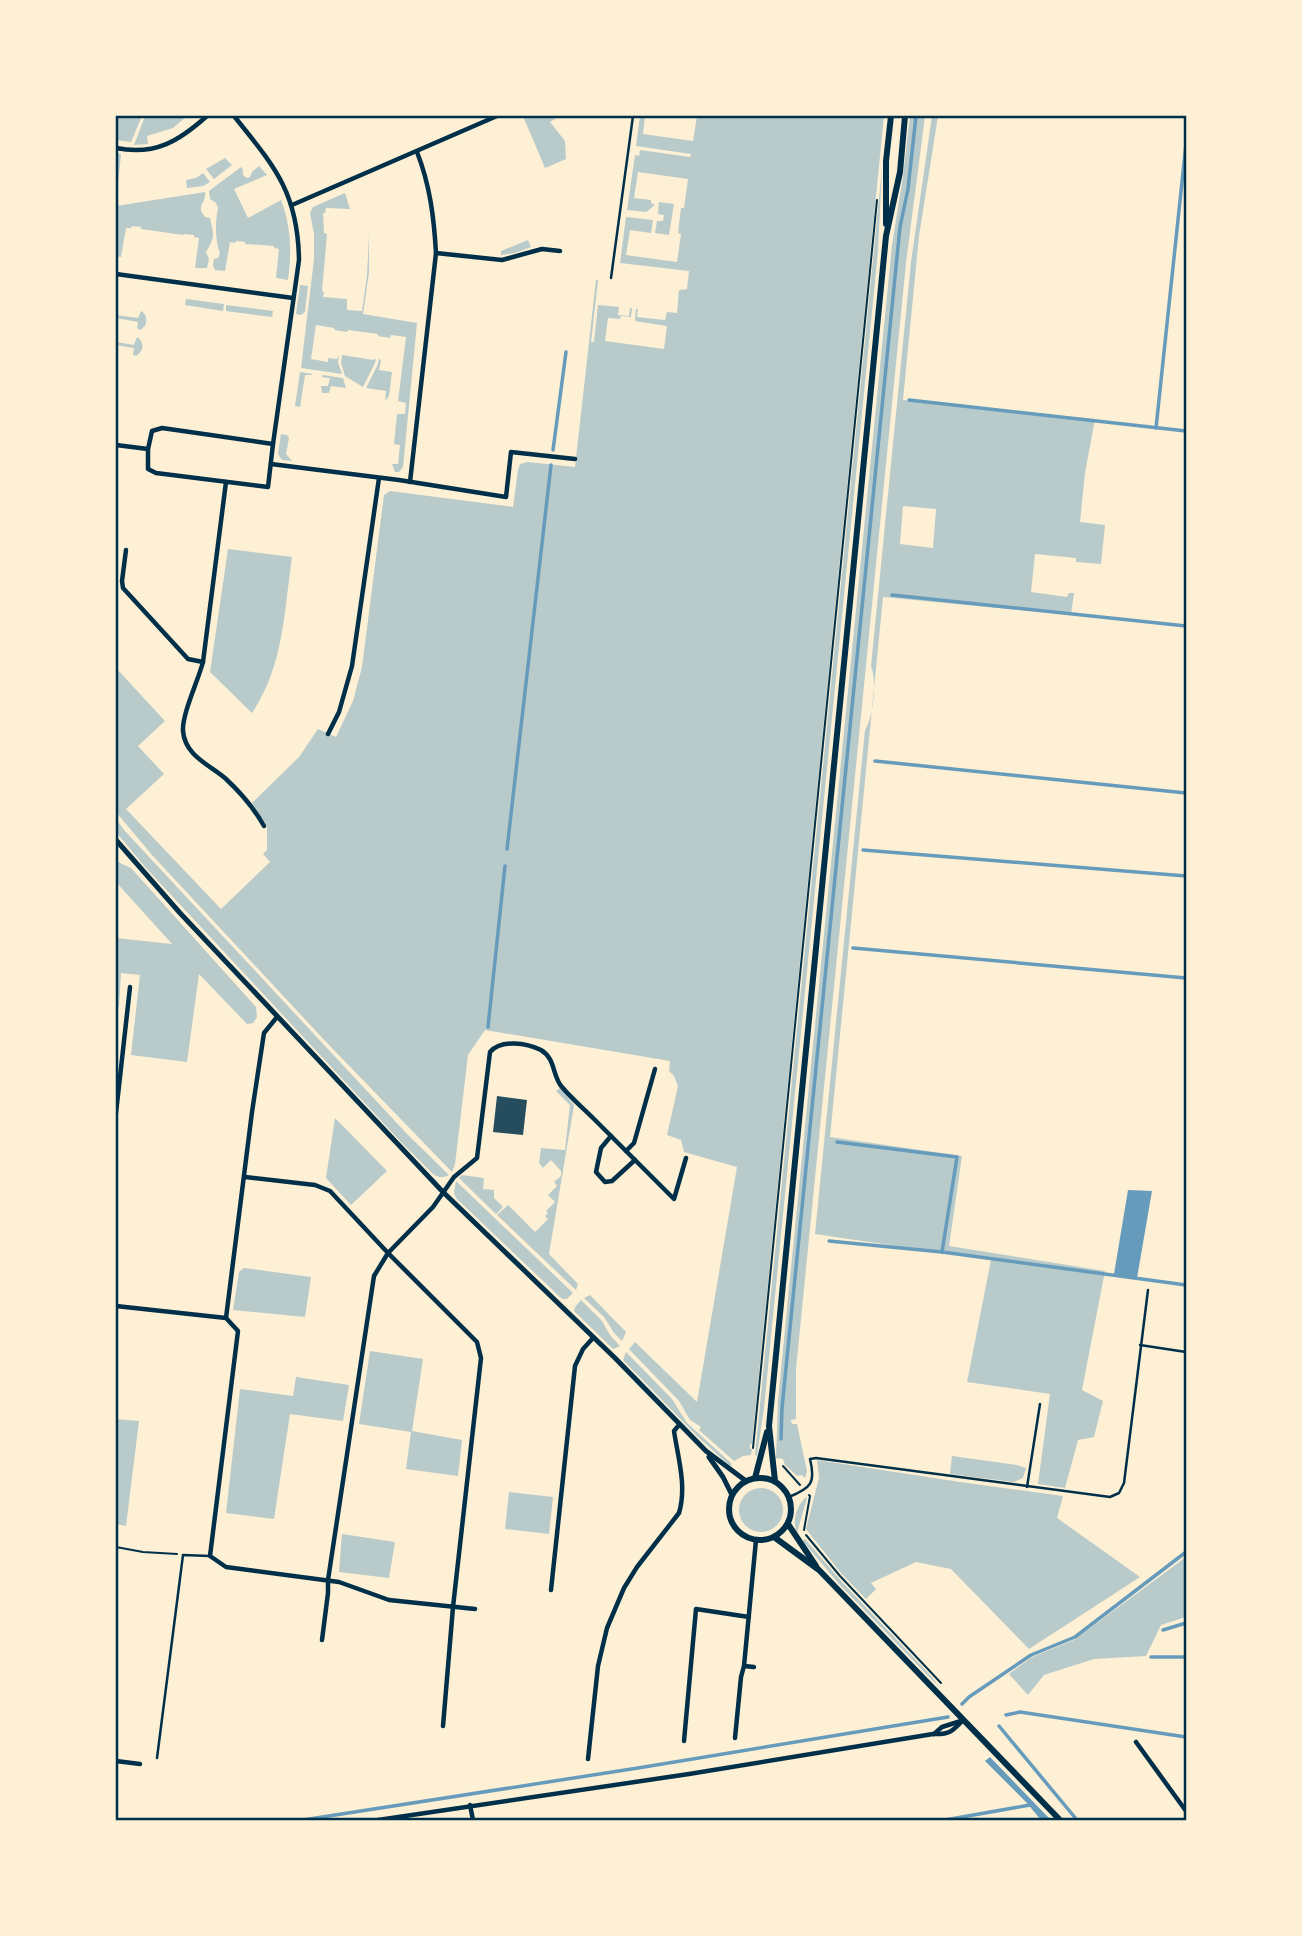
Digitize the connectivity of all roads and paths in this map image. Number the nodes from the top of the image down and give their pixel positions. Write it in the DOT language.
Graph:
graph roads {
  1 [pos="207,116"];
  2 [pos="234,116"];
  3 [pos="497,116"];
  4 [pos="633,116"];
  5 [pos="891,116"];
  6 [pos="905,116"];
  7 [pos="116,148"];
  8 [pos="416,152"];
  9 [pos="877,198"];
  10 [pos="292,205"];
  11 [pos="886,236"];
  12 [pos="560,251"];
  13 [pos="436,253"];
  14 [pos="116,274"];
  15 [pos="611,278"];
  16 [pos="293,298"];
  17 [pos="273,444"];
  18 [pos="116,445"];
  19 [pos="148,449"];
  20 [pos="575,459"];
  21 [pos="271,464"];
  22 [pos="379,478"];
  23 [pos="226,482"];
  24 [pos="410,482"];
  25 [pos="126,550"];
  26 [pos="203,663"];
  27 [pos="328,733"];
  28 [pos="264,826"];
  29 [pos="116,840"];
  30 [pos="130,987"];
  31 [pos="277,1017"];
  32 [pos="655,1069"];
  33 [pos="117,1085"];
  34 [pos="116,1113"];
  35 [pos="611,1136"];
  36 [pos="626,1151"];
  37 [pos="687,1158"];
  38 [pos="635,1160"];
  39 [pos="245,1177"];
  40 [pos="443,1192"];
  41 [pos="388,1253"];
  42 [pos="1148,1290"];
  43 [pos="116,1306"];
  44 [pos="226,1318"];
  45 [pos="593,1338"];
  46 [pos="1140,1345"];
  47 [pos="1186,1352"];
  48 [pos="1040,1404"];
  49 [pos="679,1425"];
  50 [pos="769,1426"];
  51 [pos="706,1451"];
  52 [pos="756,1458"];
  53 [pos="772,1461"];
  54 [pos="755,1478"];
  55 [pos="746,1481"];
  56 [pos="775,1481"];
  57 [pos="1027,1487"];
  58 [pos="804,1490"];
  59 [pos="732,1495"];
  60 [pos="789,1497"];
  61 [pos="788,1524"];
  62 [pos="774,1537"];
  63 [pos="756,1540"];
  64 [pos="116,1547"];
  65 [pos="183,1555"];
  66 [pos="210,1556"];
  67 [pos="819,1570"];
  68 [pos="328,1580"];
  69 [pos="551,1590"];
  70 [pos="453,1607"];
  71 [pos="475,1609"];
  72 [pos="749,1616"];
  73 [pos="322,1640"];
  74 [pos="744,1666"];
  75 [pos="754,1667"];
  76 [pos="945,1691"];
  77 [pos="964,1720"];
  78 [pos="443,1726"];
  79 [pos="933,1734"];
  80 [pos="735,1738"];
  81 [pos="684,1741"];
  82 [pos="1136,1742"];
  83 [pos="157,1758"];
  84 [pos="588,1759"];
  85 [pos="116,1761"];
  86 [pos="140,1764"];
  87 [pos="470,1805"];
  88 [pos="1186,1811"];
  89 [pos="378,1821"];
  90 [pos="473,1821"];
  91 [pos="1060,1821"];
  1 -- 7 [label="street"];
  2 -- 10 [label="street"];
  3 -- 8 [label="street"];
  4 -- 15 [label="lane"];
  5 -- 11 [label="main road"];
  6 -- 11 [label="main road"];
  8 -- 10 [label="street"];
  8 -- 13 [label="street"];
  9 -- 52 [label="path"];
  10 -- 16 [label="street"];
  11 -- 50 [label="main road"];
  12 -- 13 [label="street"];
  13 -- 24 [label="street"];
  14 -- 16 [label="street"];
  16 -- 17 [label="street"];
  17 -- 19 [label="street"];
  17 -- 21 [label="street"];
  18 -- 19 [label="street"];
  19 -- 23 [label="street"];
  20 -- 24 [label="street"];
  21 -- 22 [label="street"];
  21 -- 23 [label="street"];
  22 -- 24 [label="street"];
  22 -- 27 [label="street"];
  23 -- 26 [label="street"];
  25 -- 26 [label="street"];
  26 -- 28 [label="street"];
  29 -- 31 [label="street"];
  30 -- 33 [label="street"];
  31 -- 39 [label="street"];
  31 -- 40 [label="street"];
  32 -- 36 [label="street"];
  33 -- 34 [label="street"];
  35 -- 36 [label="street"];
  35 -- 38 [label="street"];
  35 -- 40 [label="street"];
  36 -- 38 [label="street"];
  37 -- 38 [label="street"];
  39 -- 41 [label="street"];
  39 -- 44 [label="street"];
  40 -- 41 [label="street"];
  40 -- 45 [label="street"];
  41 -- 68 [label="street"];
  41 -- 70 [label="street"];
  42 -- 46 [label="lane"];
  43 -- 44 [label="street"];
  44 -- 66 [label="street"];
  45 -- 49 [label="street"];
  45 -- 69 [label="street"];
  46 -- 47 [label="lane"];
  46 -- 57 [label="lane"];
  48 -- 57 [label="lane"];
  49 -- 51 [label="street"];
  49 -- 84 [label="street"];
  50 -- 52 [label="main road"];
  50 -- 53 [label="main road"];
  51 -- 55 [label="street"];
  51 -- 59 [label="street"];
  52 -- 54 [label="main road"];
  53 -- 56 [label="main road"];
  53 -- 58 [label="path"];
  54 -- 55 [label="main road"];
  54 -- 56 [label="main road"];
  55 -- 59 [label="main road"];
  56 -- 60 [label="main road"];
  57 -- 58 [label="lane"];
  58 -- 60 [label="lane"];
  58 -- 76 [label="path"];
  59 -- 63 [label="main road"];
  60 -- 61 [label="main road"];
  61 -- 62 [label="main road"];
  61 -- 67 [label="main road"];
  62 -- 63 [label="main road"];
  62 -- 67 [label="main road"];
  63 -- 72 [label="street"];
  64 -- 65 [label="path"];
  65 -- 66 [label="lane"];
  65 -- 83 [label="lane"];
  66 -- 68 [label="street"];
  67 -- 77 [label="main road"];
  68 -- 70 [label="street"];
  68 -- 73 [label="street"];
  70 -- 71 [label="street"];
  70 -- 78 [label="street"];
  72 -- 74 [label="street"];
  72 -- 81 [label="street"];
  74 -- 75 [label="street"];
  74 -- 80 [label="street"];
  77 -- 79 [label="street"];
  77 -- 79 [label="street"];
  77 -- 91 [label="main road"];
  79 -- 87 [label="street"];
  82 -- 88 [label="street"];
  85 -- 86 [label="street"];
  87 -- 89 [label="street"];
  87 -- 90 [label="street"];
}
